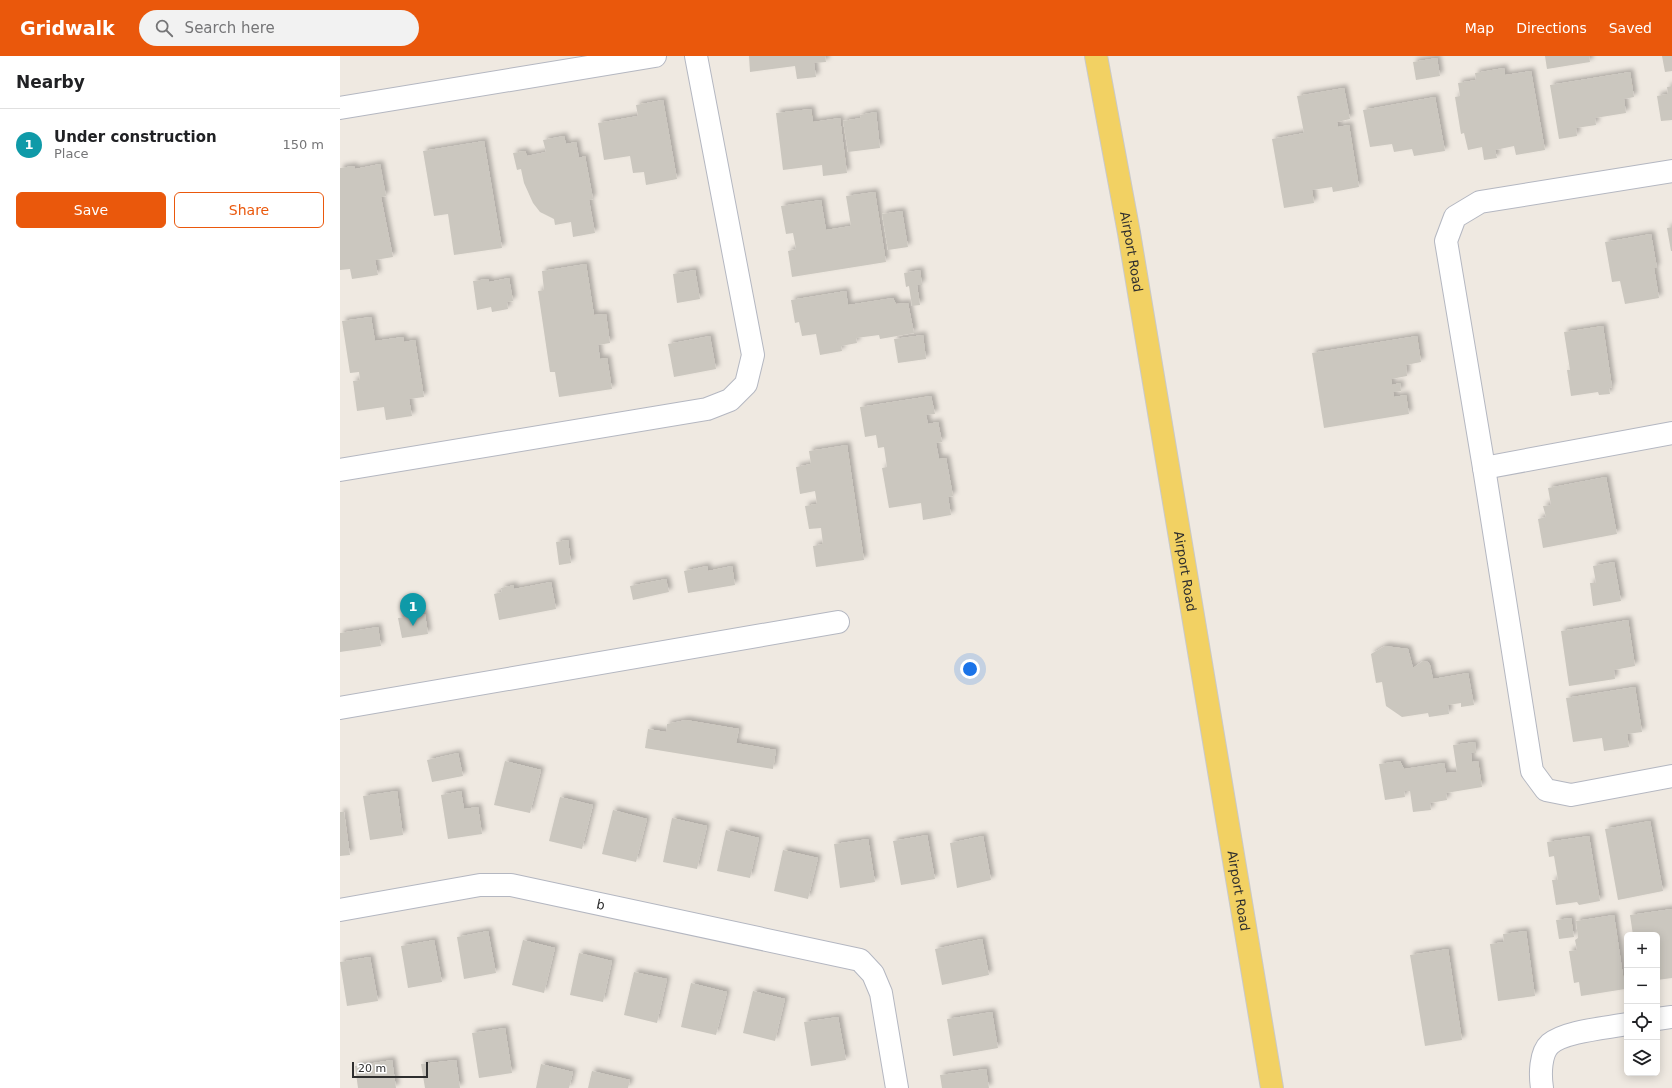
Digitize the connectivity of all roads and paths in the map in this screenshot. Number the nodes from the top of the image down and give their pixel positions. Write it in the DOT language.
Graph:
graph roads {
  1 [pos="655,56"];
  2 [pos="696,56"];
  3 [pos="1100,57"];
  4 [pos="340,108"];
  5 [pos="1672,171"];
  6 [pos="1672,433"];
  7 [pos="1484,468"];
  8 [pos="340,470"];
  9 [pos="838,622"];
  10 [pos="340,708"];
  11 [pos="1672,776"];
  12 [pos="340,910"];
  13 [pos="1672,1017"];
  14 [pos="1660,1019"];
  15 [pos="1624,1025"];
  16 [pos="897,1088"];
  17 [pos="1272,1088"];
  18 [pos="1542,1088"];
  1 -- 4 [label="street"];
  2 -- 8 [label="street"];
  3 -- 17 [label="main road, Airport Road"];
  5 -- 7 [label="street"];
  6 -- 7 [label="street"];
  7 -- 11 [label="street"];
  9 -- 10 [label="street"];
  12 -- 16 [label="street, b"];
  13 -- 14 [label="street"];
  15 -- 18 [label="street"];
}
